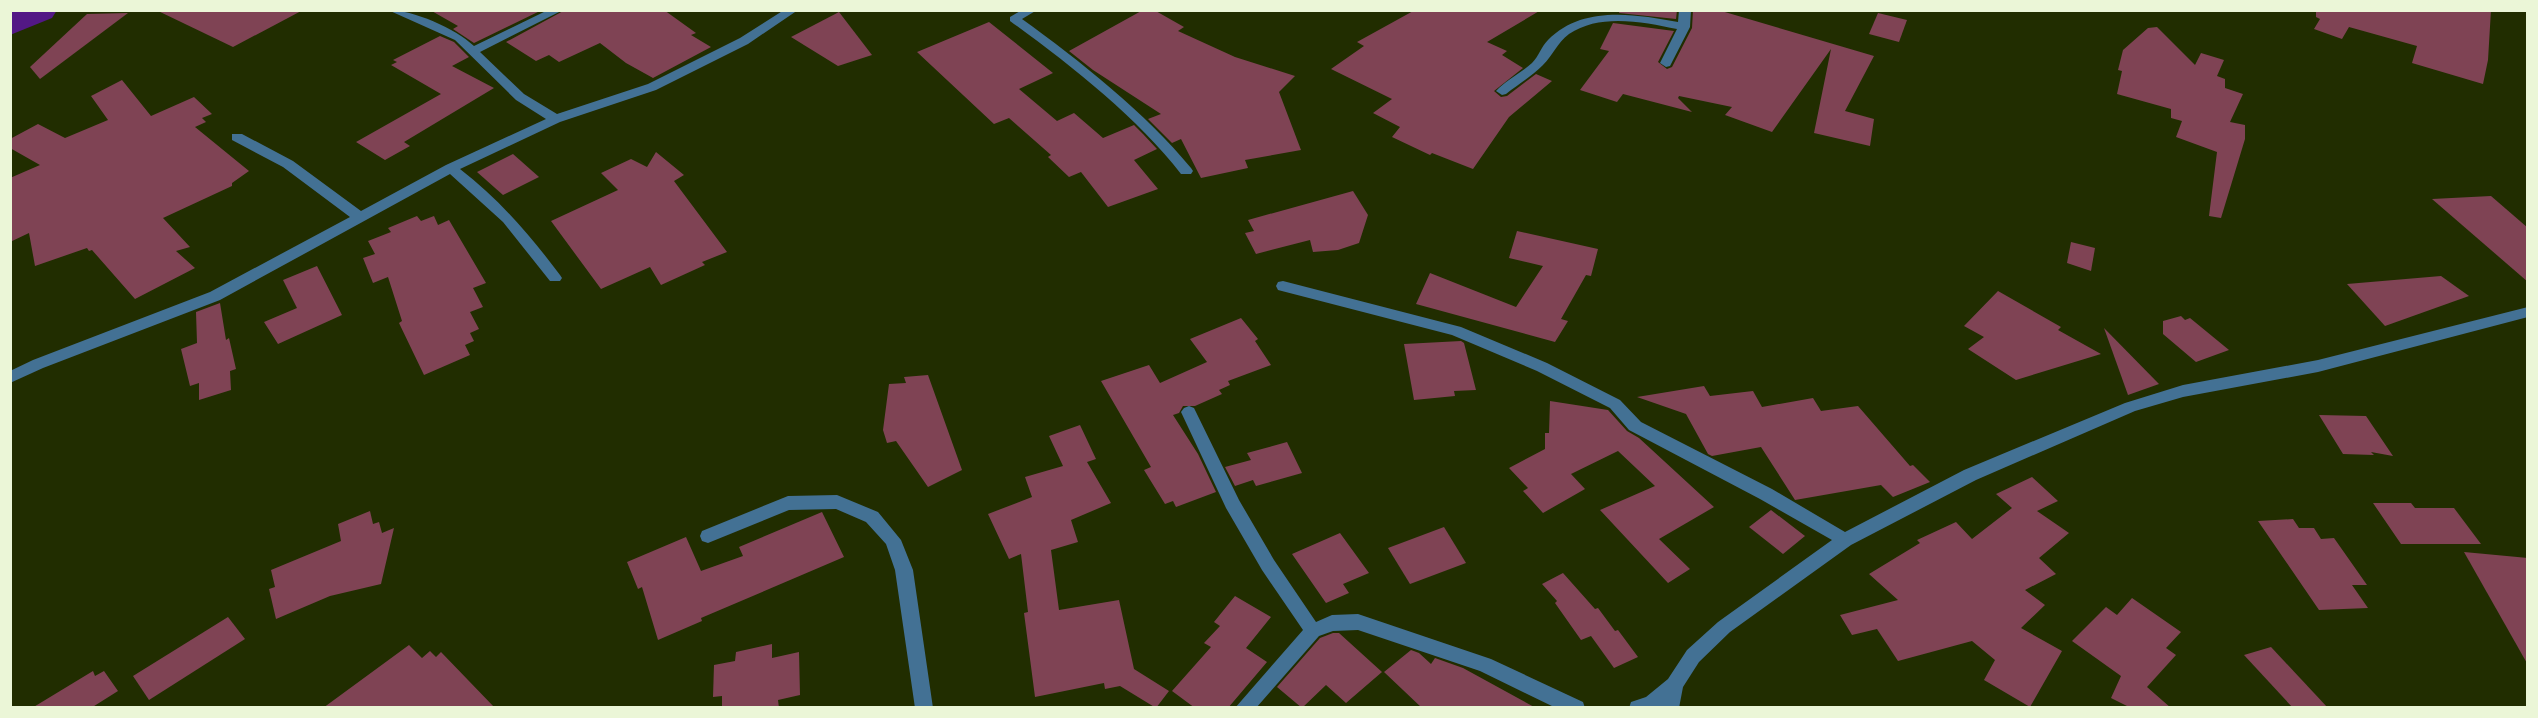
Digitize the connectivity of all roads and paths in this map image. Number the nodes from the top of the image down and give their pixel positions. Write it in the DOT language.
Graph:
graph roads {
  1 [pos="393,10"];
  2 [pos="558,10"];
  3 [pos="793,10"];
  4 [pos="1032,10"];
  5 [pos="1685,10"];
  6 [pos="1684,27"];
  7 [pos="472,51"];
  8 [pos="1666,63"];
  9 [pos="1502,91"];
  10 [pos="556,119"];
  11 [pos="237,138"];
  12 [pos="451,168"];
  13 [pos="1186,171"];
  14 [pos="361,218"];
  15 [pos="555,278"];
  16 [pos="1283,286"];
  17 [pos="2528,312"];
  18 [pos="10,378"];
  19 [pos="1189,412"];
  20 [pos="708,536"];
  21 [pos="1845,540"];
  22 [pos="1313,631"];
  23 [pos="1674,684"];
  24 [pos="924,708"];
  25 [pos="1245,708"];
  26 [pos="1576,708"];
  27 [pos="1638,708"];
  28 [pos="1670,708"];
  1 -- 7 [label="street"];
  2 -- 7 [label="street"];
  3 -- 10 [label="street"];
  4 -- 13 [label="street"];
  5 -- 6 [label="street"];
  6 -- 8 [label="street"];
  6 -- 9 [label="street"];
  7 -- 10 [label="street"];
  10 -- 12 [label="street"];
  11 -- 14 [label="street"];
  12 -- 14 [label="street"];
  12 -- 15 [label="street"];
  14 -- 18 [label="street"];
  16 -- 21 [label="street"];
  17 -- 21 [label="street"];
  19 -- 22 [label="street"];
  20 -- 24 [label="street"];
  21 -- 23 [label="street"];
  22 -- 25 [label="street"];
  22 -- 26 [label="street"];
  23 -- 27 [label="street"];
  23 -- 28 [label="street"];
}
